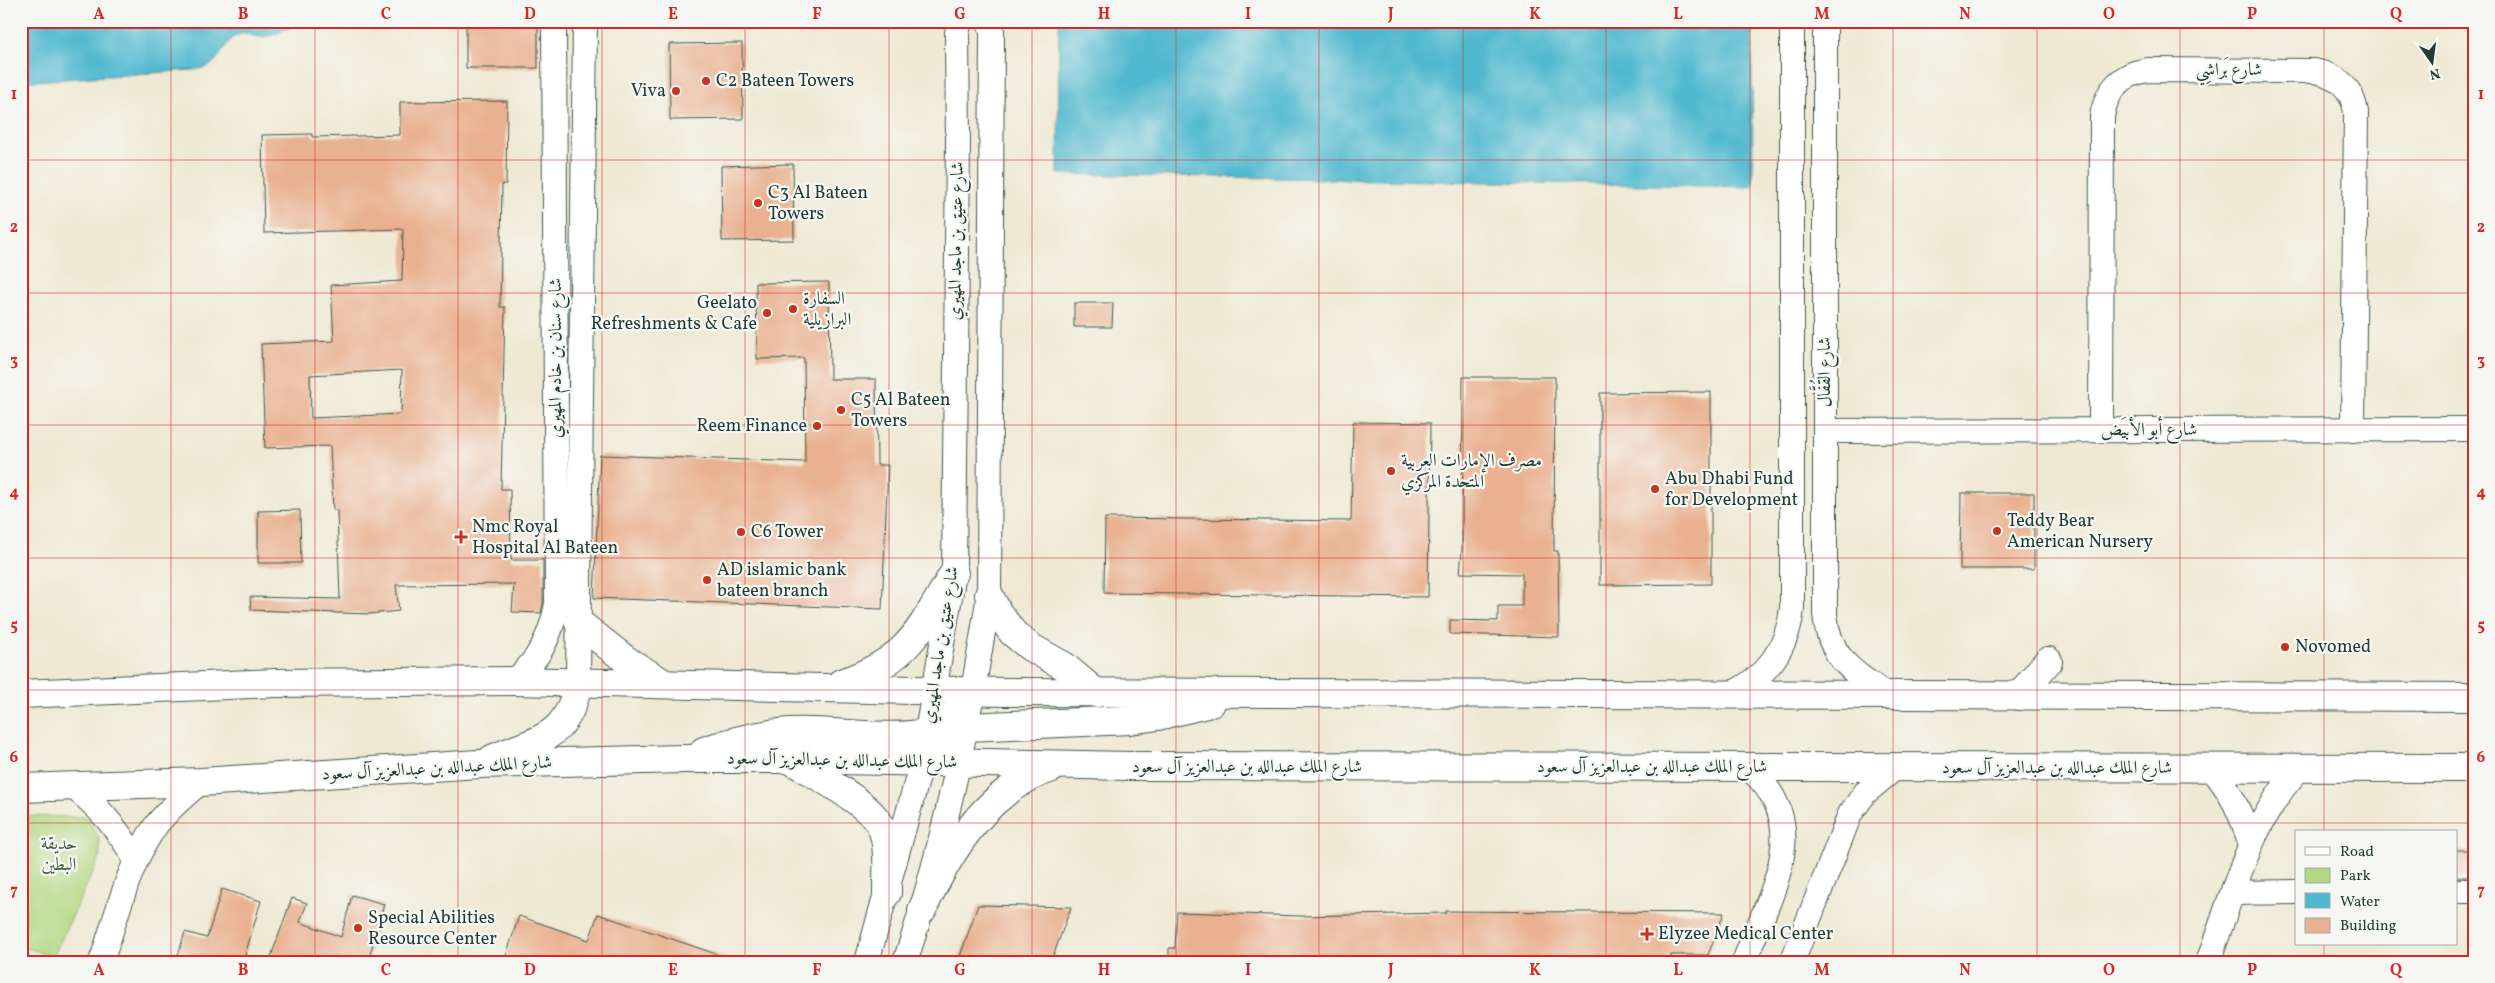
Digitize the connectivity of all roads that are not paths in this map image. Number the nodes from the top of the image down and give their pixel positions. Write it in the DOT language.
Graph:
graph roads {
  1 [pos="554,21"];
  2 [pos="585,21"];
  3 [pos="960,21"];
  4 [pos="988,21"];
  5 [pos="1792,21"];
  6 [pos="1825,21"];
  7 [pos="2474,429"];
  8 [pos="2101,430"];
  9 [pos="2353,430"];
  10 [pos="1825,432"];
  11 [pos="954,573"];
  12 [pos="989,595"];
  13 [pos="1792,598"];
  14 [pos="1825,604"];
  15 [pos="579,624"];
  16 [pos="2048,661"];
  17 [pos="514,682"];
  18 [pos="578,682"];
  19 [pos="663,684"];
  20 [pos="829,687"];
  21 [pos="936,689"];
  22 [pos="972,691"];
  23 [pos="1096,693"];
  24 [pos="1236,693"];
  25 [pos="21,694"];
  26 [pos="1730,695"];
  27 [pos="1887,695"];
  28 [pos="2019,696"];
  29 [pos="2474,697"];
  30 [pos="966,727"];
  31 [pos="927,732"];
  32 [pos="684,759"];
  33 [pos="789,759"];
  34 [pos="922,762"];
  35 [pos="958,762"];
  36 [pos="479,764"];
  37 [pos="1067,765"];
  38 [pos="1747,767"];
  39 [pos="1896,768"];
  40 [pos="2211,768"];
  41 [pos="2300,768"];
  42 [pos="2474,768"];
  43 [pos="201,782"];
  44 [pos="73,787"];
  45 [pos="21,788"];
  46 [pos="2250,845"];
  47 [pos="136,860"];
  48 [pos="2474,890"];
  49 [pos="2458,891"];
  50 [pos="887,892"];
  51 [pos="2295,892"];
  52 [pos="2233,893"];
  53 [pos="922,910"];
  54 [pos="101,962"];
  55 [pos="867,962"];
  56 [pos="905,962"];
  57 [pos="1744,962"];
  58 [pos="1792,962"];
  59 [pos="2208,962"];
  1 -- 17 [label="street, شارع سنان بن خادم المهيري"];
  2 -- 15 [label="street, شارع سنان بن خادم المهيري"];
  3 -- 11 [label="street, شارع عتيق بن ماجد المهيري"];
  4 -- 12 [label="street, شارع عتيق بن ماجد المهيري"];
  5 -- 13 [label="street, شارع القُفَّال"];
  6 -- 10 [label="street, شارع القُفَّال"];
  7 -- 9 [label="street, شارع أبو الأبيَض"];
  8 -- 9 [label="street, شارع أبو الأبيَض"];
  8 -- 9 [label="street, شارع بَراشِي"];
  8 -- 10 [label="street, شارع أبو الأبيَض"];
  10 -- 14 [label="street, شارع القُفَّال"];
  11 -- 20 [label="main road"];
  11 -- 21 [label="street, شارع عتيق بن ماجد المهيري"];
  12 -- 22 [label="street, شارع عتيق بن ماجد المهيري"];
  12 -- 23 [label="main road"];
  13 -- 14 [label="street"];
  13 -- 26 [label="street, شارع القُفَّال"];
  14 -- 27 [label="street, شارع القُفَّال"];
  15 -- 18 [label="street, شارع سنان بن خادم المهيري"];
  15 -- 19 [label="main road"];
  16 -- 28 [label="main road"];
  17 -- 18 [label="main road"];
  17 -- 25 [label="main road"];
  18 -- 19 [label="main road"];
  18 -- 36 [label="main road"];
  19 -- 20 [label="main road"];
  20 -- 21 [label="main road"];
  21 -- 22 [label="main road"];
  21 -- 31 [label="street, شارع عتيق بن ماجد المهيري"];
  22 -- 23 [label="main road"];
  22 -- 30 [label="street, شارع عتيق بن ماجد المهيري"];
  22 -- 31 [label="main road"];
  23 -- 24 [label="main road"];
  24 -- 26 [label="main road"];
  24 -- 30 [label="main road"];
  26 -- 27 [label="main road"];
  27 -- 28 [label="main road"];
  28 -- 29 [label="main road"];
  30 -- 34 [label="main road"];
  30 -- 35 [label="street, شارع عتيق بن ماجد المهيري"];
  31 -- 32 [label="main road"];
  31 -- 34 [label="street, شارع عتيق بن ماجد المهيري"];
  32 -- 33 [label="main road, شارع الملك عبدالله بن عبدالعزيز آل سعود"];
  32 -- 36 [label="main road, شارع الملك عبدالله بن عبدالعزيز آل سعود"];
  33 -- 34 [label="main road, شارع الملك عبدالله بن عبدالعزيز آل سعود"];
  33 -- 50 [label="main road"];
  34 -- 35 [label="main road, شارع الملك عبدالله بن عبدالعزيز آل سعود"];
  34 -- 50 [label="street, شارع عتيق بن ماجد المهيري"];
  35 -- 37 [label="main road, شارع الملك عبدالله بن عبدالعزيز آل سعود"];
  35 -- 53 [label="street, شارع عتيق بن ماجد المهيري"];
  36 -- 43 [label="main road, شارع الملك عبدالله بن عبدالعزيز آل سعود"];
  37 -- 38 [label="main road, شارع الملك عبدالله بن عبدالعزيز آل سعود"];
  37 -- 53 [label="main road"];
  38 -- 39 [label="main road, شارع الملك عبدالله بن عبدالعزيز آل سعود"];
  38 -- 57 [label="street"];
  39 -- 40 [label="main road, شارع الملك عبدالله بن عبدالعزيز آل سعود"];
  39 -- 58 [label="street"];
  40 -- 41 [label="main road, شارع الملك عبدالله بن عبدالعزيز آل سعود"];
  40 -- 46 [label="street"];
  41 -- 42 [label="main road, شارع الملك عبدالله بن عبدالعزيز آل سعود"];
  41 -- 46 [label="street"];
  43 -- 44 [label="main road, شارع الملك عبدالله بن عبدالعزيز آل سعود"];
  43 -- 47 [label="street"];
  44 -- 45 [label="main road, شارع الملك عبدالله بن عبدالعزيز آل سعود"];
  44 -- 47 [label="street"];
  46 -- 52 [label="street"];
  47 -- 54 [label="street"];
  48 -- 49 [label="street"];
  50 -- 55 [label="street, شارع عتيق بن ماجد المهيري"];
  51 -- 52 [label="street"];
  52 -- 59 [label="street"];
  53 -- 56 [label="street, شارع عتيق بن ماجد المهيري"];
}
